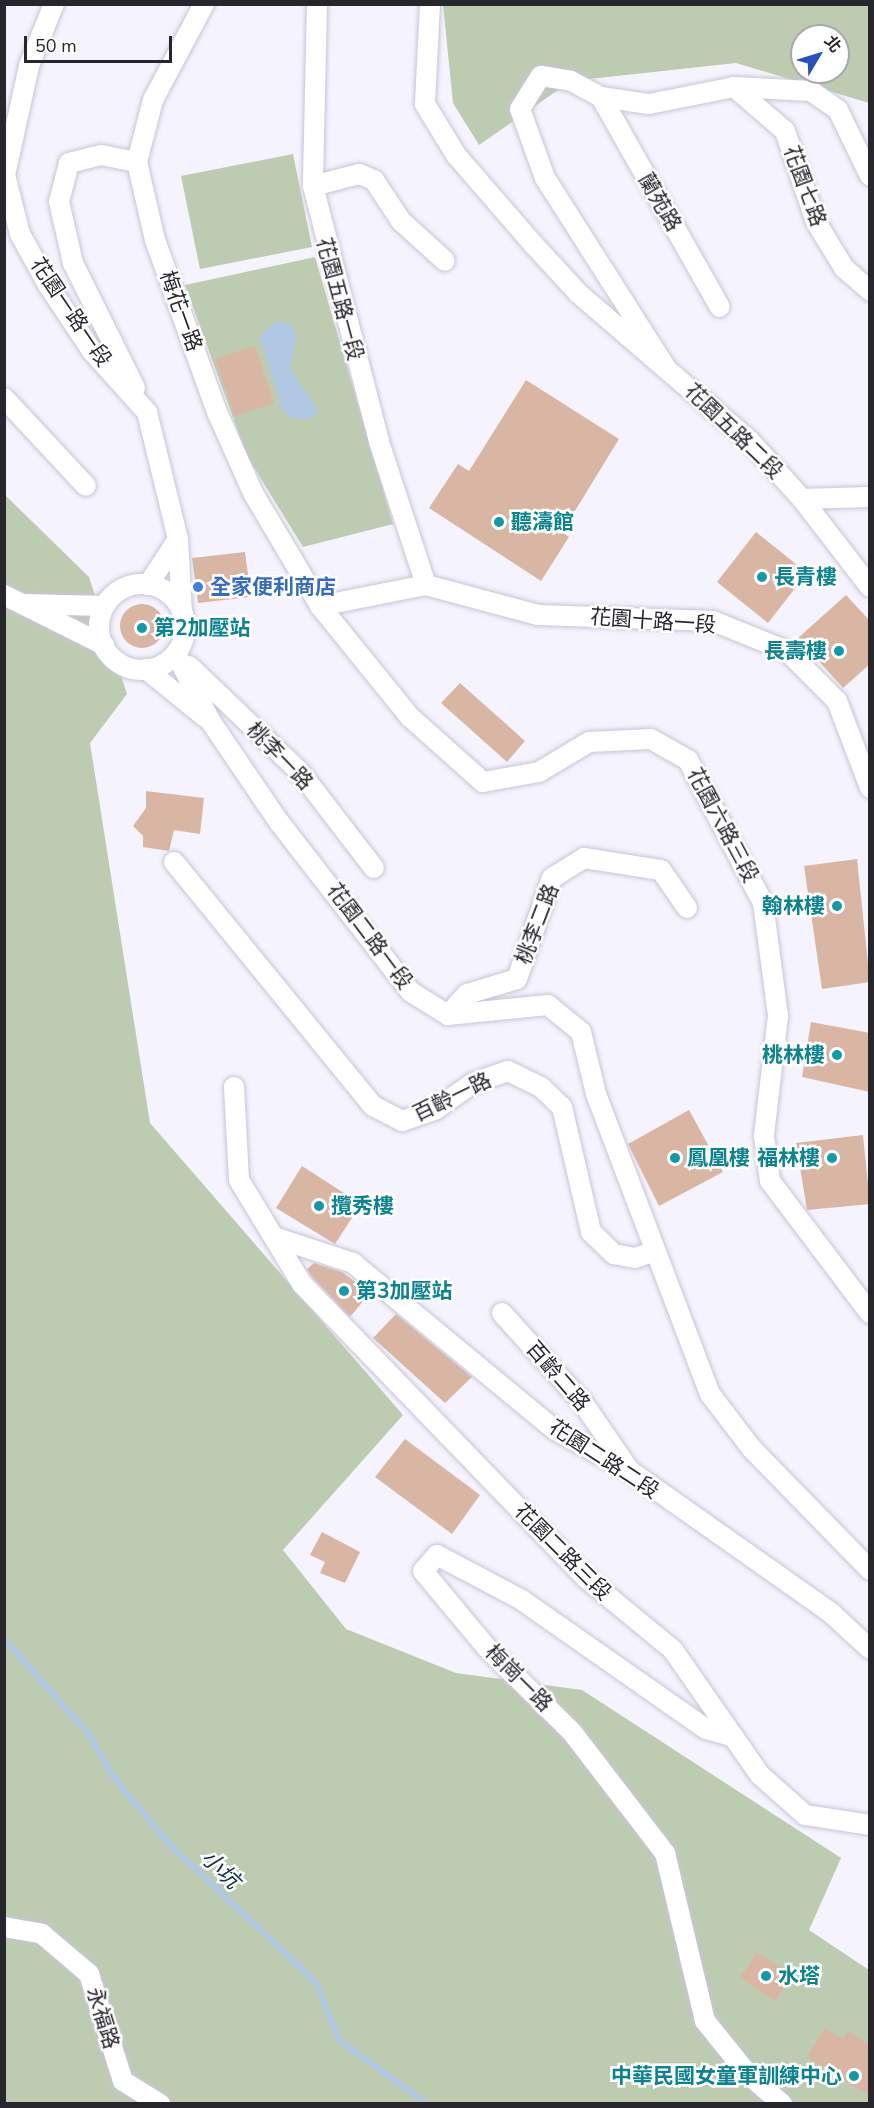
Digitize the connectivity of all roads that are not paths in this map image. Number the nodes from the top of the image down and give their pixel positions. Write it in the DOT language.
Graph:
graph roads {
  1 [pos="54,4"];
  2 [pos="204,4"];
  3 [pos="317,4"];
  4 [pos="430,4"];
  5 [pos="734,87"];
  6 [pos="601,97"];
  7 [pos="137,162"];
  8 [pos="870,176"];
  9 [pos="313,186"];
  10 [pos="445,261"];
  11 [pos="870,291"];
  12 [pos="720,307"];
  13 [pos="666,368"];
  14 [pos="4,398"];
  15 [pos="147,412"];
  16 [pos="86,486"];
  17 [pos="870,497"];
  18 [pos="802,499"];
  19 [pos="178,539"];
  20 [pos="148,585"];
  21 [pos="426,585"];
  22 [pos="870,587"];
  23 [pos="8,603"];
  24 [pos="105,606"];
  25 [pos="320,606"];
  26 [pos="182,614"];
  27 [pos="104,645"];
  28 [pos="176,654"];
  29 [pos="146,669"];
  30 [pos="212,722"];
  31 [pos="870,788"];
  32 [pos="174,862"];
  33 [pos="374,868"];
  34 [pos="687,908"];
  35 [pos="448,1015"];
  36 [pos="234,1087"];
  37 [pos="277,1238"];
  38 [pos="655,1251"];
  39 [pos="502,1313"];
  40 [pos="870,1313"];
  41 [pos="630,1472"];
  42 [pos="870,1570"];
  43 [pos="870,1649"];
  44 [pos="734,1737"];
  45 [pos="870,1825"];
  46 [pos="4,1927"];
  47 [pos="160,2103"];
  48 [pos="782,2103"];
  1 -- 15 [label="street, 花園一路一段"];
  2 -- 7 [label="street, 梅花一路"];
  3 -- 9 [label="street, 花園五路一段"];
  4 -- 13 [label="street"];
  5 -- 6 [label="street"];
  5 -- 8 [label="street"];
  5 -- 11 [label="street, 花園七路"];
  6 -- 12 [label="street, 蘭苑路"];
  6 -- 13 [label="street"];
  7 -- 15 [label="street"];
  7 -- 25 [label="street, 梅花一路"];
  9 -- 10 [label="street"];
  9 -- 21 [label="street, 花園五路一段"];
  13 -- 18 [label="street, 花園五路二段"];
  14 -- 16 [label="street"];
  15 -- 19 [label="street, 花園一路一段"];
  17 -- 18 [label="street"];
  18 -- 22 [label="street, 花園五路二段"];
  19 -- 20 [label="street"];
  19 -- 26 [label="street, 花園一路一段"];
  20 -- 24 [label="street"];
  20 -- 26 [label="street"];
  21 -- 25 [label="street"];
  21 -- 31 [label="street, 花園十路一段"];
  23 -- 24 [label="street"];
  23 -- 27 [label="street"];
  24 -- 27 [label="street"];
  25 -- 40 [label="street, 花園六路三段"];
  26 -- 28 [label="street"];
  27 -- 29 [label="street"];
  28 -- 29 [label="street"];
  28 -- 30 [label="street, 花園二路一段"];
  28 -- 33 [label="street, 桃李一路"];
  29 -- 30 [label="street"];
  30 -- 35 [label="street, 花園二路一段"];
  32 -- 38 [label="street, 百齡一路"];
  34 -- 35 [label="street, 桃李二路"];
  35 -- 38 [label="street"];
  36 -- 37 [label="street"];
  37 -- 41 [label="street, 花園二路二段"];
  37 -- 44 [label="street, 花園二路三段"];
  38 -- 42 [label="street"];
  39 -- 41 [label="street, 百齡二路"];
  41 -- 43 [label="street, 花園二路二段"];
  44 -- 45 [label="street, 花園二路三段"];
  44 -- 48 [label="street, 梅崗一路"];
  46 -- 47 [label="street, 永福路"];
}
